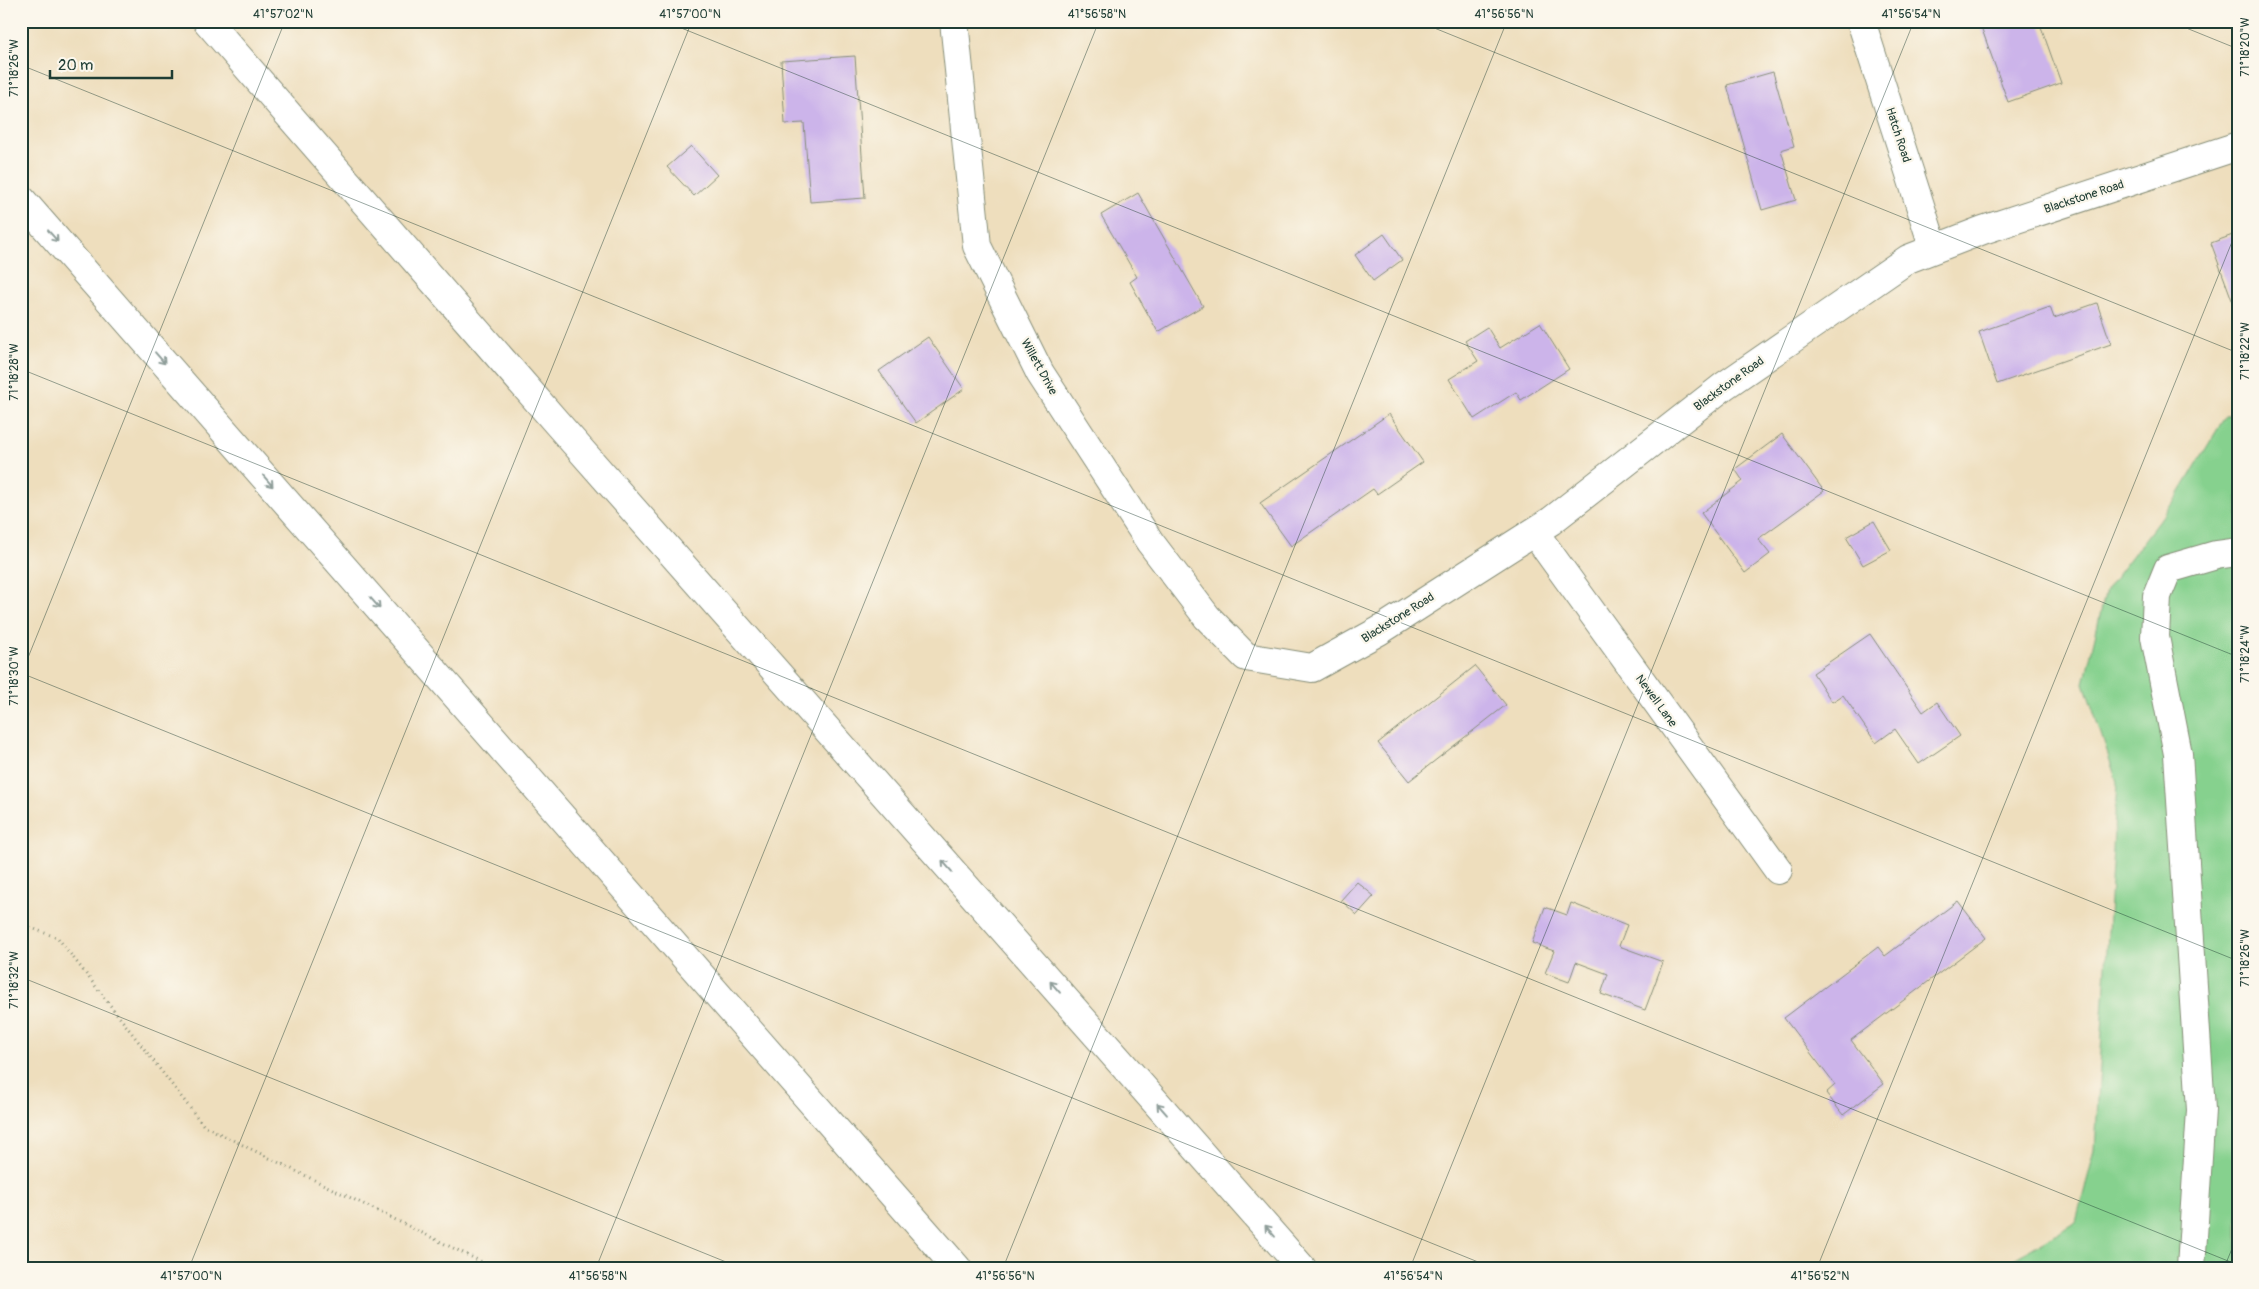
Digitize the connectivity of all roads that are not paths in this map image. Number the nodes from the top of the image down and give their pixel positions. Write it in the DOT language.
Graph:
graph roads {
  1 [pos="208,21"];
  2 [pos="954,21"];
  3 [pos="1861,21"];
  4 [pos="2238,146"];
  5 [pos="21,199"];
  6 [pos="1934,249"];
  7 [pos="1534,532"];
  8 [pos="2238,552"];
  9 [pos="1251,658"];
  10 [pos="1778,870"];
  11 [pos="957,1268"];
  12 [pos="1302,1268"];
  13 [pos="2191,1268"];
  12 -- 1 [label="main road, one-way"];
  2 -- 9 [label="main road, Willett Drive"];
  3 -- 6 [label="main road, Hatch Road"];
  4 -- 6 [label="main road, Blackstone Road"];
  5 -- 11 [label="main road, one-way"];
  6 -- 7 [label="main road, Blackstone Road"];
  7 -- 9 [label="main road, Blackstone Road"];
  7 -- 10 [label="main road, Newell Lane"];
  8 -- 13 [label="main road"];
}
